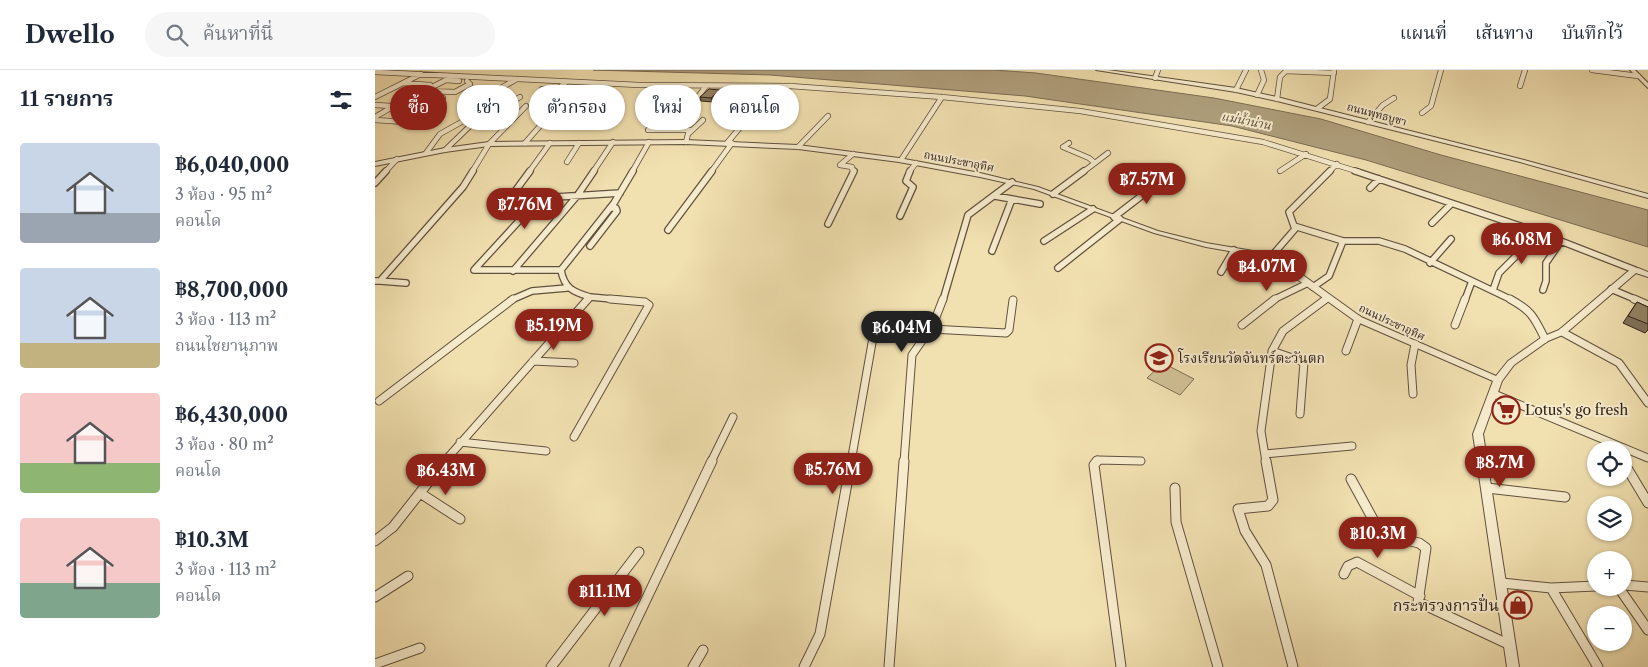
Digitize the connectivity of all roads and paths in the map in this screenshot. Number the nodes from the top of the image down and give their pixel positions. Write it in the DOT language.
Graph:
graph roads {
  1 [pos="1098,70"];
  2 [pos="1158,70"];
  3 [pos="1246,70"];
  4 [pos="1261,70"];
  5 [pos="1441,70"];
  6 [pos="1525,70"];
  7 [pos="1592,70"];
  8 [pos="1632,70"];
  9 [pos="375,72"];
  10 [pos="1334,72"];
  11 [pos="422,73"];
  12 [pos="434,74"];
  13 [pos="1637,76"];
  14 [pos="474,77"];
  15 [pos="1155,78"];
  16 [pos="517,79"];
  17 [pos="467,81"];
  18 [pos="567,82"];
  19 [pos="402,83"];
  20 [pos="417,84"];
  21 [pos="430,85"];
  22 [pos="506,85"];
  23 [pos="563,85"];
  24 [pos="706,86"];
  25 [pos="711,86"];
  26 [pos="1520,86"];
  27 [pos="1648,86"];
  28 [pos="799,87"];
  29 [pos="1237,90"];
  30 [pos="701,93"];
  31 [pos="1257,95"];
  32 [pos="375,97"];
  33 [pos="520,97"];
  34 [pos="942,98"];
  35 [pos="1394,98"];
  36 [pos="1277,99"];
  37 [pos="375,105"];
  38 [pos="390,106"];
  39 [pos="526,106"];
  40 [pos="1318,108"];
  41 [pos="390,109"];
  42 [pos="1422,113"];
  43 [pos="828,116"];
  44 [pos="375,119"];
  45 [pos="390,120"];
  46 [pos="1368,122"];
  47 [pos="457,124"];
  48 [pos="536,130"];
  49 [pos="692,130"];
  50 [pos="739,130"];
  51 [pos="613,142"];
  52 [pos="649,142"];
  53 [pos="686,142"];
  54 [pos="525,143"];
  55 [pos="550,143"];
  56 [pos="579,143"];
  57 [pos="730,143"];
  58 [pos="1069,143"];
  59 [pos="489,144"];
  60 [pos="798,147"];
  61 [pos="445,150"];
  62 [pos="1108,153"];
  63 [pos="426,154"];
  64 [pos="853,154"];
  65 [pos="1306,154"];
  66 [pos="397,159"];
  67 [pos="901,160"];
  68 [pos="567,162"];
  69 [pos="917,163"];
  70 [pos="1095,163"];
  71 [pos="375,164"];
  72 [pos="1337,164"];
  73 [pos="1280,171"];
  74 [pos="1161,172"];
  75 [pos="1379,179"];
  76 [pos="1012,182"];
  77 [pos="375,183"];
  78 [pos="1370,188"];
  79 [pos="620,193"];
  80 [pos="1053,194"];
  81 [pos="577,196"];
  82 [pos="995,196"];
  83 [pos="1648,196"];
  84 [pos="1012,199"];
  85 [pos="1040,204"];
  86 [pos="1451,204"];
  87 [pos="610,208"];
  88 [pos="1093,209"];
  89 [pos="499,213"];
  90 [pos="900,216"];
  91 [pos="1117,218"];
  92 [pos="1431,223"];
  93 [pos="828,224"];
  94 [pos="1294,226"];
  95 [pos="668,230"];
  96 [pos="1535,231"];
  97 [pos="1451,239"];
  98 [pos="1044,241"];
  99 [pos="1343,241"];
  100 [pos="1561,241"];
  101 [pos="590,246"];
  102 [pos="1234,250"];
  103 [pos="992,251"];
  104 [pos="1270,258"];
  105 [pos="1431,263"];
  106 [pos="1058,268"];
  107 [pos="561,270"];
  108 [pos="1635,270"];
  109 [pos="513,272"];
  110 [pos="1221,272"];
  111 [pos="1648,275"];
  112 [pos="377,281"];
  113 [pos="1472,281"];
  114 [pos="406,282"];
  115 [pos="1310,285"];
  116 [pos="567,288"];
  117 [pos="1493,290"];
  118 [pos="1543,290"];
  119 [pos="1611,290"];
  120 [pos="590,297"];
  121 [pos="1327,298"];
  122 [pos="1013,300"];
  123 [pos="1648,305"];
  124 [pos="1358,319"];
  125 [pos="1242,325"];
  126 [pos="1455,325"];
  127 [pos="931,329"];
  128 [pos="1562,332"];
  129 [pos="1545,340"];
  130 [pos="1415,344"];
  131 [pos="1272,351"];
  132 [pos="1346,351"];
  133 [pos="533,361"];
  134 [pos="574,363"];
  135 [pos="1499,380"];
  136 [pos="1413,394"];
  137 [pos="1494,394"];
  138 [pos="379,401"];
  139 [pos="1648,403"];
  140 [pos="1300,414"];
  141 [pos="733,417"];
  142 [pos="574,437"];
  143 [pos="1602,441"];
  144 [pos="460,442"];
  145 [pos="1351,446"];
  146 [pos="546,451"];
  147 [pos="1632,452"];
  148 [pos="1265,454"];
  149 [pos="1648,458"];
  150 [pos="1141,461"];
  151 [pos="1632,476"];
  152 [pos="1351,479"];
  153 [pos="1175,488"];
  154 [pos="1487,488"];
  155 [pos="420,493"];
  156 [pos="1565,497"];
  157 [pos="1648,502"];
  158 [pos="460,519"];
  159 [pos="375,541"];
  160 [pos="639,552"];
  161 [pos="1344,574"];
  162 [pos="408,576"];
  163 [pos="1502,583"];
  164 [pos="1587,586"];
  165 [pos="1632,586"];
  166 [pos="1648,587"];
  167 [pos="1551,588"];
  168 [pos="1420,596"];
  169 [pos="1625,596"];
  170 [pos="375,597"];
  171 [pos="1648,630"];
  172 [pos="1510,645"];
  173 [pos="420,648"];
  174 [pos="703,650"];
  175 [pos="375,664"];
  176 [pos="551,667"];
  177 [pos="615,667"];
  178 [pos="693,667"];
  179 [pos="803,667"];
  180 [pos="889,667"];
  181 [pos="1121,667"];
  182 [pos="1218,667"];
  183 [pos="1293,667"];
  184 [pos="1513,667"];
  185 [pos="1598,667"];
  1 -- 15 [label="street, ถนนพุทธบูชา"];
  2 -- 15 [label="street"];
  3 -- 29 [label="street"];
  4 -- 31 [label="street"];
  5 -- 42 [label="street"];
  6 -- 26 [label="street"];
  7 -- 13 [label="street"];
  8 -- 13 [label="street"];
  9 -- 11 [label="street"];
  10 -- 36 [label="street"];
  10 -- 40 [label="street"];
  11 -- 12 [label="street"];
  11 -- 19 [label="street"];
  12 -- 14 [label="street"];
  12 -- 20 [label="street"];
  13 -- 27 [label="street"];
  14 -- 16 [label="street"];
  14 -- 17 [label="street"];
  15 -- 29 [label="street, ถนนพุทธบูชา"];
  16 -- 18 [label="street"];
  16 -- 22 [label="street"];
  17 -- 17 [label="street"];
  18 -- 23 [label="street"];
  18 -- 24 [label="street"];
  19 -- 20 [label="street"];
  19 -- 32 [label="street"];
  20 -- 21 [label="street"];
  24 -- 25 [label="street"];
  24 -- 30 [label="street"];
  28 -- 34 [label="street"];
  29 -- 31 [label="street, ถนนพุทธบูชา"];
  31 -- 36 [label="street, ถนนพุทธบูชา"];
  33 -- 61 [label="street"];
  34 -- 65 [label="street"];
  34 -- 67 [label="street"];
  35 -- 46 [label="street"];
  36 -- 40 [label="street, ถนนพุทธบูชา"];
  37 -- 38 [label="street"];
  39 -- 59 [label="street"];
  40 -- 46 [label="street, ถนนพุทธบูชา"];
  41 -- 44 [label="street"];
  43 -- 60 [label="street"];
  44 -- 45 [label="street"];
  46 -- 83 [label="street, ถนนพุทธบูชา"];
  47 -- 63 [label="street"];
  48 -- 54 [label="street"];
  49 -- 53 [label="street"];
  50 -- 57 [label="street"];
  51 -- 52 [label="street, ถนนประชาอุทิศ"];
  51 -- 56 [label="street, ถนนประชาอุทิศ"];
  51 -- 81 [label="street"];
  52 -- 53 [label="street, ถนนประชาอุทิศ"];
  52 -- 79 [label="street"];
  53 -- 57 [label="street, ถนนประชาอุทิศ"];
  54 -- 55 [label="street, ถนนประชาอุทิศ"];
  54 -- 59 [label="street, ถนนประชาอุทิศ"];
  55 -- 56 [label="street, ถนนประชาอุทิศ"];
  55 -- 89 [label="street"];
  56 -- 68 [label="street"];
  57 -- 60 [label="street, ถนนประชาอุทิศ"];
  57 -- 95 [label="street"];
  58 -- 70 [label="street"];
  59 -- 61 [label="street, ถนนประชาอุทิศ"];
  59 -- 112 [label="street"];
  60 -- 64 [label="street, ถนนประชาอุทิศ"];
  61 -- 63 [label="street, ถนนประชาอุทิศ"];
  62 -- 70 [label="street"];
  63 -- 66 [label="street, ถนนประชาอุทิศ"];
  64 -- 67 [label="street, ถนนประชาอุทิศ"];
  64 -- 93 [label="street"];
  65 -- 72 [label="street"];
  65 -- 73 [label="street"];
  66 -- 71 [label="street, ถนนประชาอุทิศ"];
  66 -- 77 [label="street"];
  67 -- 69 [label="street, ถนนประชาอุทิศ"];
  69 -- 76 [label="street, ถนนประชาอุทิศ"];
  69 -- 90 [label="street"];
  70 -- 80 [label="street"];
  72 -- 75 [label="street"];
  72 -- 94 [label="street"];
  74 -- 91 [label="street"];
  75 -- 78 [label="street"];
  75 -- 86 [label="street"];
  76 -- 80 [label="street, ถนนประชาอุทิศ"];
  76 -- 82 [label="street"];
  79 -- 81 [label="street"];
  79 -- 87 [label="street"];
  80 -- 88 [label="street, ถนนประชาอุทิศ"];
  81 -- 109 [label="street"];
  81 -- 109 [label="street"];
  82 -- 84 [label="street"];
  82 -- 127 [label="street"];
  84 -- 85 [label="street"];
  84 -- 103 [label="street"];
  86 -- 92 [label="street"];
  86 -- 96 [label="street"];
  87 -- 101 [label="street"];
  87 -- 107 [label="street"];
  88 -- 91 [label="street, ถนนประชาอุทิศ"];
  88 -- 98 [label="street"];
  91 -- 102 [label="street, ถนนประชาอุทิศ"];
  91 -- 106 [label="street"];
  94 -- 99 [label="street"];
  94 -- 104 [label="street"];
  96 -- 100 [label="street"];
  96 -- 117 [label="street"];
  97 -- 105 [label="street"];
  99 -- 105 [label="street"];
  99 -- 115 [label="street"];
  100 -- 108 [label="street"];
  100 -- 118 [label="street"];
  102 -- 104 [label="street, ถนนประชาอุทิศ"];
  102 -- 110 [label="street"];
  104 -- 115 [label="street, ถนนประชาอุทิศ"];
  105 -- 113 [label="street"];
  107 -- 109 [label="street"];
  107 -- 116 [label="street"];
  108 -- 111 [label="street"];
  108 -- 119 [label="street"];
  112 -- 114 [label="street"];
  113 -- 117 [label="street"];
  113 -- 126 [label="street"];
  115 -- 121 [label="street, ถนนประชาอุทิศ"];
  115 -- 125 [label="street"];
  116 -- 120 [label="street"];
  116 -- 138 [label="street"];
  117 -- 129 [label="street"];
  119 -- 123 [label="street"];
  119 -- 128 [label="street"];
  120 -- 133 [label="street"];
  120 -- 142 [label="street"];
  121 -- 124 [label="street, ถนนประชาอุทิศ"];
  121 -- 131 [label="street"];
  122 -- 127 [label="street"];
  124 -- 130 [label="street, ถนนประชาอุทิศ"];
  124 -- 132 [label="street"];
  127 -- 179 [label="street"];
  127 -- 180 [label="street"];
  128 -- 129 [label="street"];
  128 -- 139 [label="street"];
  129 -- 135 [label="street"];
  130 -- 135 [label="street, ถนนประชาอุทิศ"];
  130 -- 136 [label="street"];
  131 -- 140 [label="street"];
  131 -- 148 [label="street"];
  133 -- 134 [label="street"];
  133 -- 144 [label="street"];
  135 -- 137 [label="street"];
  137 -- 143 [label="street"];
  137 -- 154 [label="street"];
  141 -- 177 [label="street"];
  144 -- 146 [label="street"];
  144 -- 155 [label="street"];
  145 -- 148 [label="street"];
  147 -- 149 [label="street"];
  148 -- 183 [label="street"];
  150 -- 181 [label="street"];
  151 -- 157 [label="street"];
  152 -- 168 [label="street"];
  153 -- 182 [label="street"];
  154 -- 156 [label="street"];
  154 -- 163 [label="street"];
  155 -- 158 [label="street"];
  155 -- 159 [label="street"];
  160 -- 176 [label="street"];
  161 -- 168 [label="street"];
  162 -- 170 [label="street"];
  163 -- 167 [label="street"];
  163 -- 172 [label="street"];
  164 -- 167 [label="street"];
  165 -- 166 [label="street"];
  167 -- 185 [label="street"];
  168 -- 172 [label="street"];
  169 -- 171 [label="street"];
  172 -- 184 [label="street"];
  173 -- 175 [label="street"];
  174 -- 178 [label="street"];
}
